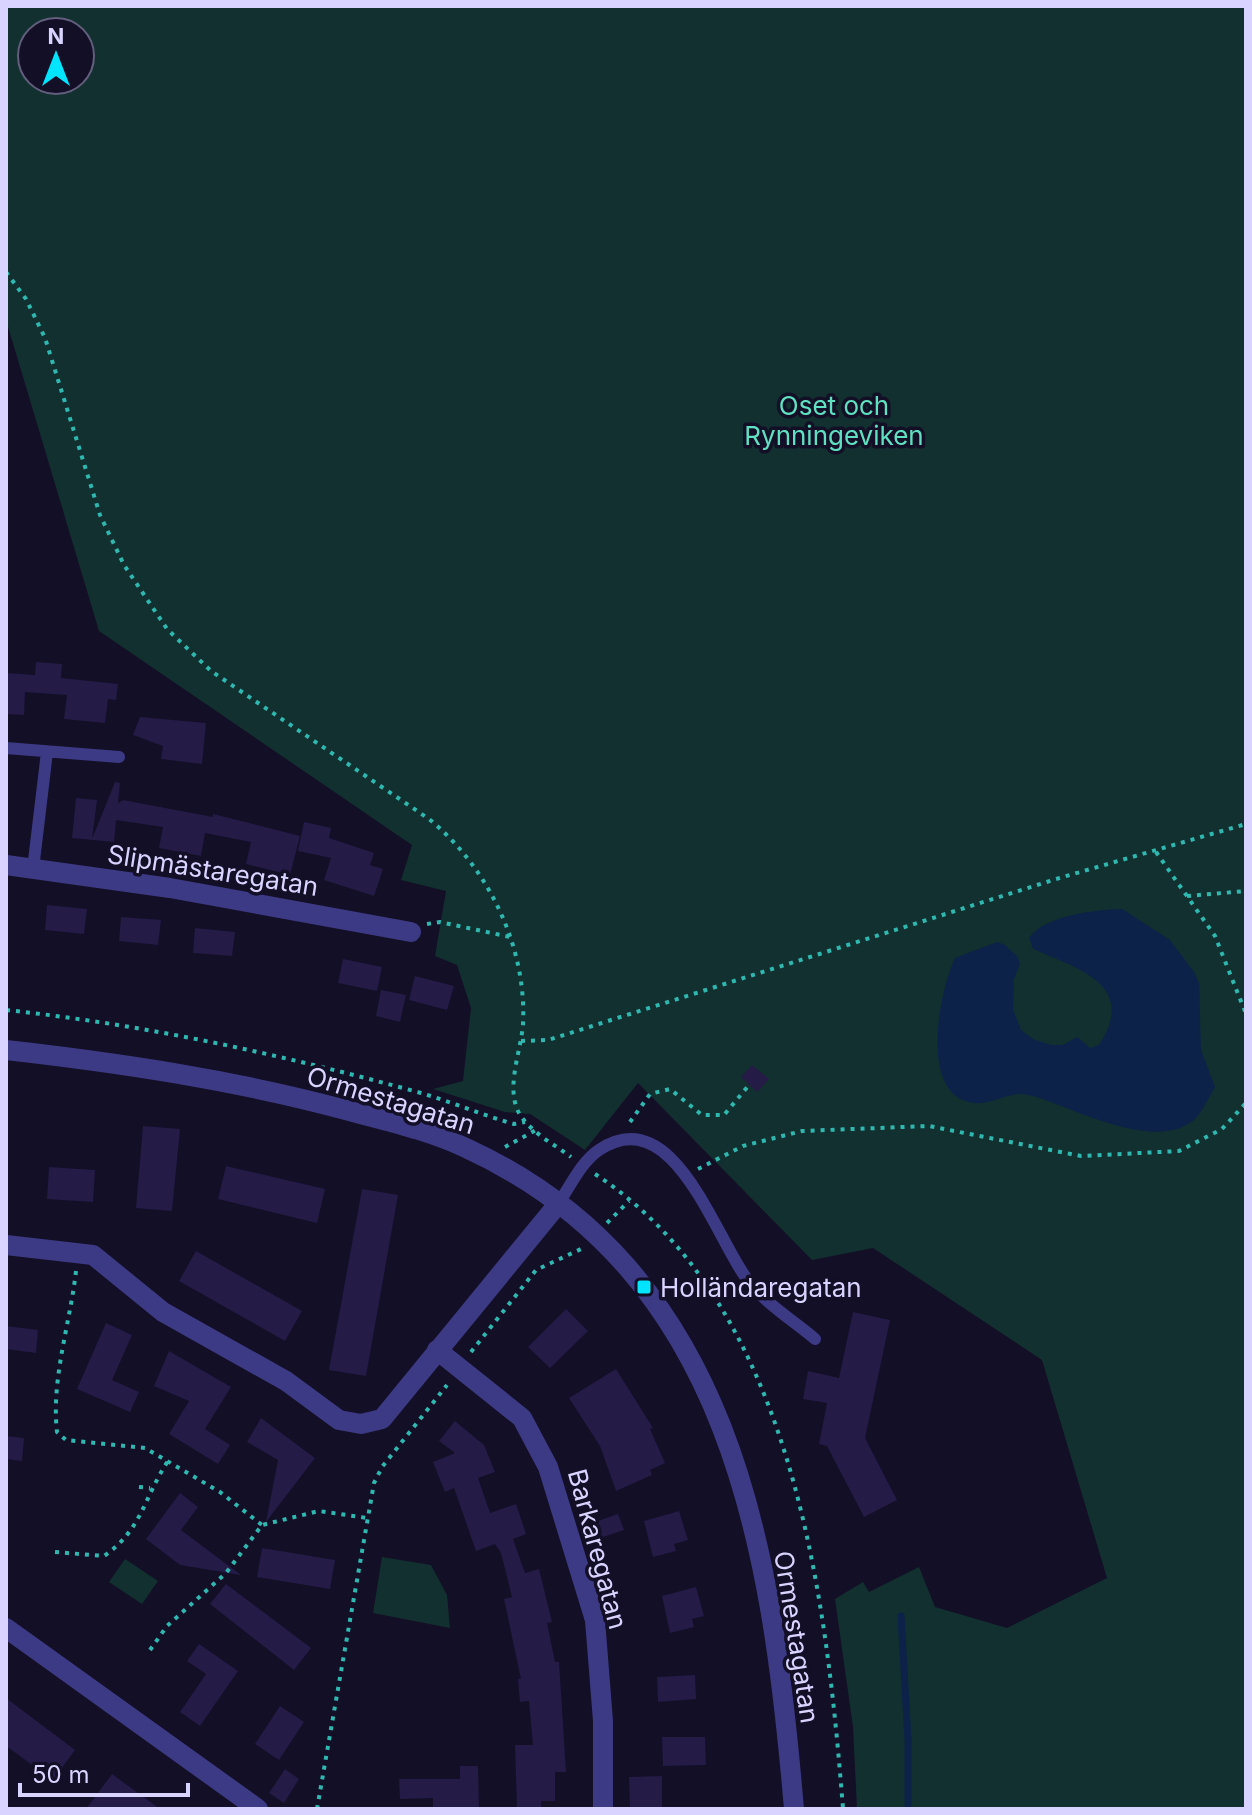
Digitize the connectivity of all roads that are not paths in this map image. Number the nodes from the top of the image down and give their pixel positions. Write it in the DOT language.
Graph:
graph roads {
  1 [pos="6,748"];
  2 [pos="47,752"];
  3 [pos="119,757"];
  4 [pos="6,865"];
  5 [pos="33,869"];
  6 [pos="411,932"];
  7 [pos="6,1050"];
  8 [pos="558,1204"];
  9 [pos="6,1245"];
  10 [pos="815,1339"];
  11 [pos="437,1350"];
  12 [pos="6,1628"];
  13 [pos="258,1809"];
  14 [pos="603,1809"];
  15 [pos="794,1809"];
  1 -- 2 [label="lane"];
  2 -- 3 [label="lane"];
  2 -- 5 [label="lane"];
  4 -- 5 [label="street, Slipmästaregatan"];
  5 -- 6 [label="street, Slipmästaregatan"];
  7 -- 8 [label="street, Ormestagatan"];
  8 -- 10 [label="lane"];
  8 -- 11 [label="street"];
  8 -- 15 [label="street, Ormestagatan"];
  9 -- 11 [label="street"];
  11 -- 14 [label="street, Barkaregatan"];
  12 -- 13 [label="street"];
}
